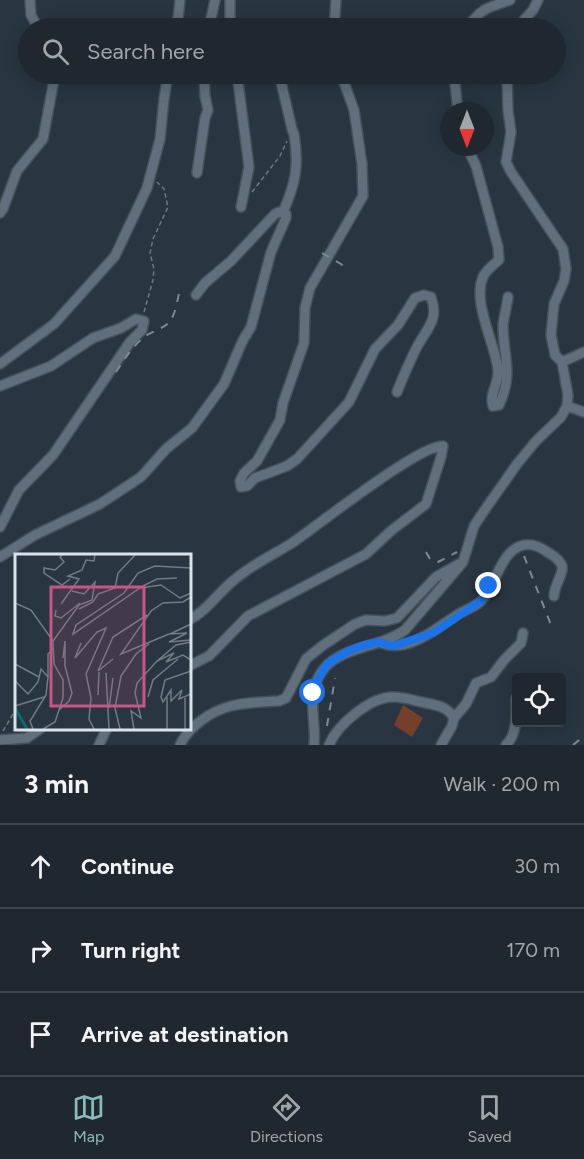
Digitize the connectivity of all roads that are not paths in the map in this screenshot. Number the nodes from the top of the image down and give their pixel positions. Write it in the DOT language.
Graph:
graph roads {
  1 [pos="30,0"];
  2 [pos="180,0"];
  3 [pos="214,0"];
  4 [pos="230,0"];
  5 [pos="336,0"];
  6 [pos="510,0"];
  7 [pos="538,0"];
  8 [pos="33,18"];
  9 [pos="178,18"];
  10 [pos="211,18"];
  11 [pos="230,18"];
  12 [pos="335,18"];
  13 [pos="475,18"];
  14 [pos="526,18"];
  15 [pos="53,84"];
  16 [pos="166,84"];
  17 [pos="204,84"];
  18 [pos="238,84"];
  19 [pos="281,84"];
  20 [pos="345,84"];
  21 [pos="455,84"];
  22 [pos="507,84"];
  23 [pos="457,102"];
  24 [pos="471,156"];
  25 [pos="197,172"];
  26 [pos="242,207"];
  27 [pos="284,212"];
  28 [pos="0,213"];
  29 [pos="196,295"];
  30 [pos="508,297"];
  31 [pos="584,351"];
  32 [pos="562,362"];
  33 [pos="0,364"];
  34 [pos="0,386"];
  35 [pos="397,392"];
  36 [pos="567,406"];
  37 [pos="584,412"];
  38 [pos="0,527"];
  39 [pos="0,557"];
  40 [pos="463,562"];
  41 [pos="554,596"];
  42 [pos="190,620"];
  43 [pos="523,633"];
  44 [pos="379,642"];
  45 [pos="190,666"];
  46 [pos="454,718"];
  47 [pos="515,727"];
  48 [pos="39,730"];
  49 [pos="106,730"];
  50 [pos="190,730"];
  51 [pos="190,730"];
  52 [pos="0,738"];
  53 [pos="27,738"];
  54 [pos="15,745"];
  55 [pos="99,745"];
  56 [pos="180,745"];
  57 [pos="314,745"];
  58 [pos="329,745"];
  59 [pos="441,745"];
  60 [pos="506,745"];
  1 -- 8 [label="lane"];
  2 -- 9 [label="lane"];
  3 -- 10 [label="lane"];
  4 -- 11 [label="lane"];
  5 -- 12 [label="lane"];
  6 -- 13 [label="lane"];
  7 -- 14 [label="lane"];
  15 -- 28 [label="lane"];
  16 -- 33 [label="lane"];
  17 -- 25 [label="lane"];
  18 -- 26 [label="lane"];
  19 -- 27 [label="lane"];
  20 -- 35 [label="lane"];
  21 -- 23 [label="lane"];
  22 -- 32 [label="lane"];
  24 -- 30 [label="lane"];
  27 -- 29 [label="lane"];
  27 -- 39 [label="lane"];
  31 -- 32 [label="lane"];
  32 -- 36 [label="lane"];
  34 -- 38 [label="lane"];
  36 -- 37 [label="lane"];
  36 -- 40 [label="lane"];
  40 -- 44 [label="lane"];
  40 -- 51 [label="lane"];
  41 -- 44 [label="lane"];
  42 -- 45 [label="lane"];
  43 -- 46 [label="lane"];
  44 -- 57 [label="lane"];
  46 -- 58 [label="lane"];
  46 -- 59 [label="lane"];
  47 -- 60 [label="lane"];
  48 -- 53 [label="lane"];
  49 -- 55 [label="lane"];
  50 -- 56 [label="lane"];
  52 -- 53 [label="lane"];
  53 -- 54 [label="lane"];
}
